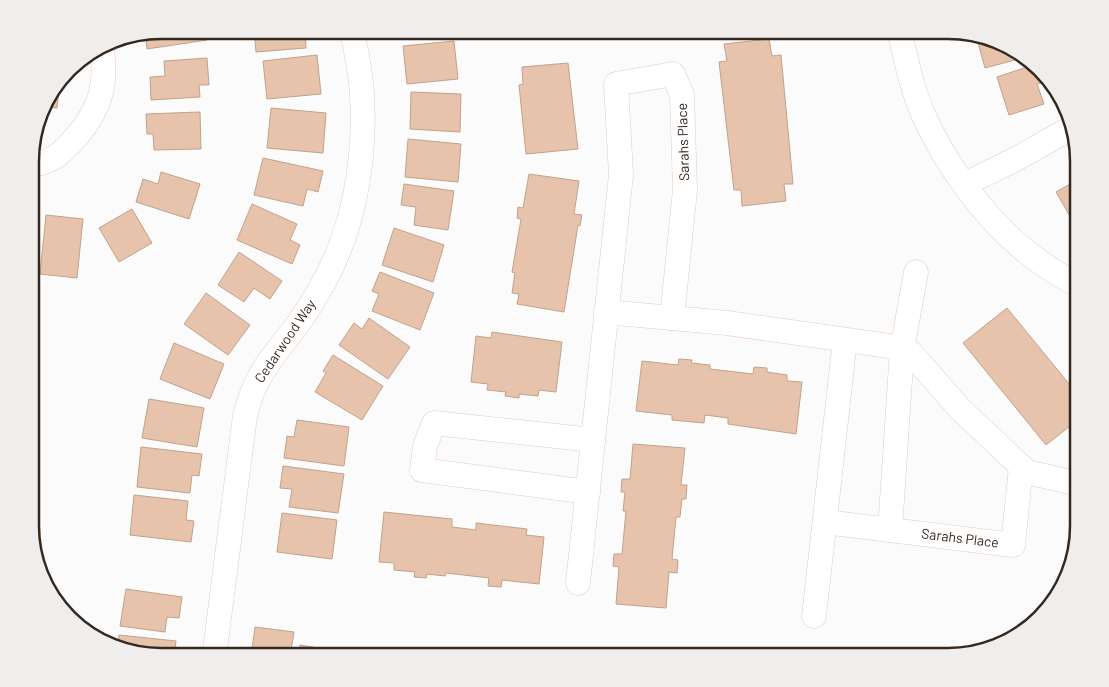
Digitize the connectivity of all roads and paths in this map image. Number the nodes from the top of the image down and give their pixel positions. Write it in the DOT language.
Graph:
graph roads {
  1 [pos="353,39"];
  2 [pos="901,39"];
  3 [pos="102,54"];
  4 [pos="1066,131"];
  5 [pos="39,164"];
  6 [pos="964,184"];
  7 [pos="916,272"];
  8 [pos="1070,281"];
  9 [pos="606,312"];
  10 [pos="672,318"];
  11 [pos="844,340"];
  12 [pos="902,350"];
  13 [pos="593,440"];
  14 [pos="1021,467"];
  15 [pos="1070,482"];
  16 [pos="588,492"];
  17 [pos="825,522"];
  18 [pos="890,530"];
  19 [pos="578,583"];
  20 [pos="814,616"];
  21 [pos="215,648"];
  1 -- 21 [label="street, Cedarwood Way"];
  2 -- 6 [label="street"];
  3 -- 5 [label="street"];
  4 -- 6 [label="street"];
  6 -- 8 [label="street"];
  7 -- 12 [label="street"];
  9 -- 10 [label="street"];
  9 -- 10 [label="street, Sarahs Place"];
  9 -- 13 [label="street, Sarahs Place"];
  10 -- 11 [label="street"];
  11 -- 12 [label="street"];
  11 -- 17 [label="street"];
  12 -- 14 [label="street"];
  12 -- 18 [label="street"];
  13 -- 16 [label="street, Sarahs Place"];
  13 -- 16 [label="street"];
  14 -- 15 [label="street"];
  14 -- 18 [label="street, Sarahs Place"];
  16 -- 19 [label="street, Sarahs Place"];
  17 -- 18 [label="street, Sarahs Place"];
  17 -- 20 [label="street"];
}
